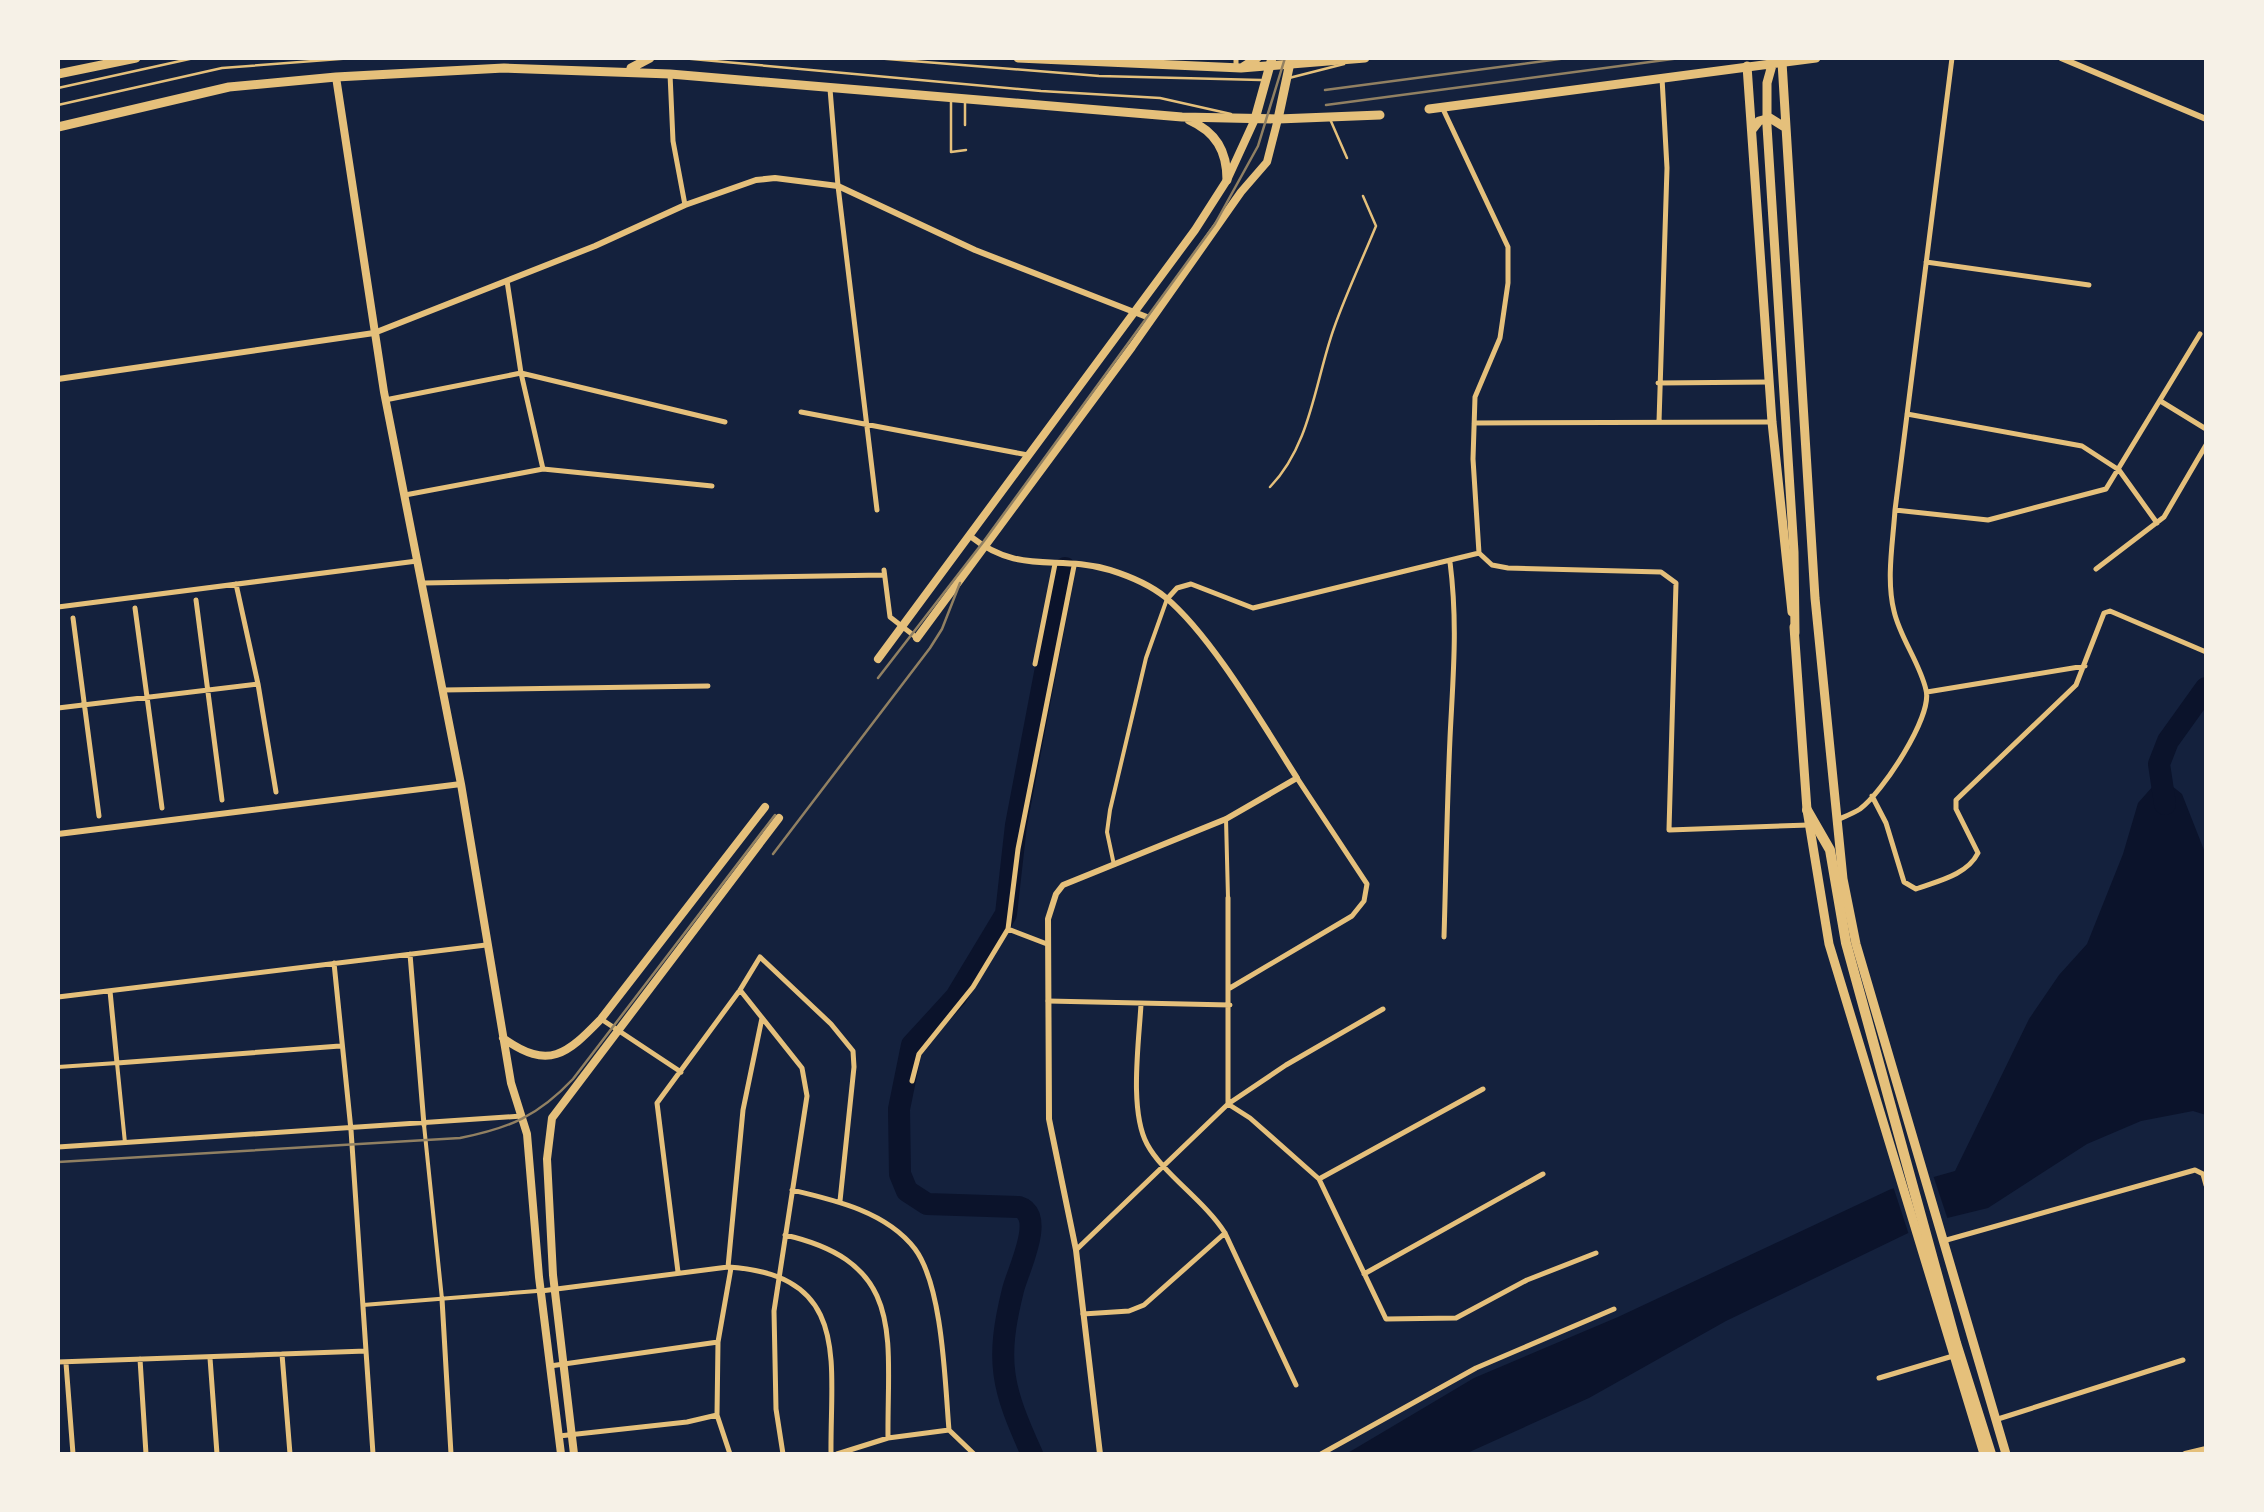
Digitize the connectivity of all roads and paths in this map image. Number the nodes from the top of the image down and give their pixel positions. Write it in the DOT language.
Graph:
graph roads {
  1 [pos="136,58"];
  2 [pos="194,58"];
  3 [pos="353,58"];
  4 [pos="650,58"];
  5 [pos="682,58"];
  6 [pos="875,58"];
  7 [pos="1018,58"];
  8 [pos="1257,58"];
  9 [pos="1368,58"];
  10 [pos="1816,58"];
  11 [pos="1952,58"];
  12 [pos="2061,58"];
  13 [pos="1779,59"];
  14 [pos="1078,60"];
  15 [pos="1271,62"];
  16 [pos="1290,62"];
  17 [pos="1238,65"];
  18 [pos="1747,66"];
  19 [pos="608,70"];
  20 [pos="58,74"];
  21 [pos="670,74"];
  22 [pos="336,77"];
  23 [pos="1662,78"];
  24 [pos="1286,79"];
  25 [pos="1267,80"];
  26 [pos="830,86"];
  27 [pos="58,88"];
  28 [pos="950,96"];
  29 [pos="965,97"];
  30 [pos="58,105"];
  31 [pos="1442,107"];
  32 [pos="1429,109"];
  33 [pos="1380,115"];
  34 [pos="1182,117"];
  35 [pos="1330,118"];
  36 [pos="2206,118"];
  37 [pos="1255,119"];
  38 [pos="1278,119"];
  39 [pos="965,125"];
  40 [pos="58,127"];
  41 [pos="1786,128"];
  42 [pos="1752,130"];
  43 [pos="966,150"];
  44 [pos="1347,158"];
  45 [pos="1226,180"];
  46 [pos="838,186"];
  47 [pos="1362,196"];
  48 [pos="685,205"];
  49 [pos="1926,262"];
  50 [pos="507,281"];
  51 [pos="2089,286"];
  52 [pos="1137,311"];
  53 [pos="1152,319"];
  54 [pos="374,333"];
  55 [pos="2200,334"];
  56 [pos="520,372"];
  57 [pos="58,378"];
  58 [pos="1769,382"];
  59 [pos="1658,383"];
  60 [pos="385,400"];
  61 [pos="2161,401"];
  62 [pos="800,412"];
  63 [pos="1908,414"];
  64 [pos="726,422"];
  65 [pos="1659,422"];
  66 [pos="1772,422"];
  67 [pos="868,423"];
  68 [pos="1474,424"];
  69 [pos="2206,429"];
  70 [pos="2206,445"];
  71 [pos="1031,456"];
  72 [pos="542,470"];
  73 [pos="2119,470"];
  74 [pos="712,486"];
  75 [pos="1270,486"];
  76 [pos="1005,490"];
  77 [pos="405,495"];
  78 [pos="1019,500"];
  79 [pos="877,510"];
  80 [pos="1895,510"];
  81 [pos="2157,523"];
  82 [pos="970,536"];
  83 [pos="983,546"];
  84 [pos="1479,553"];
  85 [pos="418,561"];
  86 [pos="1450,562"];
  87 [pos="1055,564"];
  88 [pos="1074,566"];
  89 [pos="2096,569"];
  90 [pos="423,583"];
  91 [pos="236,584"];
  92 [pos="1167,599"];
  93 [pos="196,600"];
  94 [pos="58,606"];
  95 [pos="135,608"];
  96 [pos="73,618"];
  97 [pos="902,628"];
  98 [pos="1795,633"];
  99 [pos="917,638"];
  100 [pos="2206,652"];
  101 [pos="878,659"];
  102 [pos="1035,664"];
  103 [pos="2085,666"];
  104 [pos="258,684"];
  105 [pos="708,686"];
  106 [pos="208,690"];
  107 [pos="443,690"];
  108 [pos="1927,692"];
  109 [pos="147,697"];
  110 [pos="84,704"];
  111 [pos="58,708"];
  112 [pos="1297,778"];
  113 [pos="461,784"];
  114 [pos="276,792"];
  115 [pos="1872,796"];
  116 [pos="222,800"];
  117 [pos="162,808"];
  118 [pos="1807,810"];
  119 [pos="99,816"];
  120 [pos="1226,819"];
  121 [pos="1836,820"];
  122 [pos="1808,825"];
  123 [pos="58,834"];
  124 [pos="1114,865"];
  125 [pos="1228,898"];
  126 [pos="1008,929"];
  127 [pos="1444,937"];
  128 [pos="489,944"];
  129 [pos="1047,944"];
  130 [pos="410,954"];
  131 [pos="334,962"];
  132 [pos="1230,988"];
  133 [pos="110,990"];
  134 [pos="740,990"];
  135 [pos="58,997"];
  136 [pos="1047,1001"];
  137 [pos="1141,1004"];
  138 [pos="1230,1005"];
  139 [pos="1383,1009"];
  140 [pos="762,1018"];
  141 [pos="602,1019"];
  142 [pos="619,1031"];
  143 [pos="503,1038"];
  144 [pos="342,1046"];
  145 [pos="116,1063"];
  146 [pos="58,1068"];
  147 [pos="681,1072"];
  148 [pos="912,1081"];
  149 [pos="1482,1090"];
  150 [pos="1228,1104"];
  151 [pos="523,1118"];
  152 [pos="424,1125"];
  153 [pos="351,1130"];
  154 [pos="548,1131"];
  155 [pos="527,1134"];
  156 [pos="125,1144"];
  157 [pos="58,1147"];
  158 [pos="1163,1164"];
  159 [pos="1543,1174"];
  160 [pos="1318,1179"];
  161 [pos="2206,1185"];
  162 [pos="792,1190"];
  163 [pos="1930,1196"];
  164 [pos="840,1201"];
  165 [pos="1909,1203"];
  166 [pos="1225,1233"];
  167 [pos="785,1235"];
  168 [pos="1942,1237"];
  169 [pos="1076,1250"];
  170 [pos="1596,1253"];
  171 [pos="729,1267"];
  172 [pos="678,1272"];
  173 [pos="1364,1274"];
  174 [pos="778,1277"];
  175 [pos="555,1290"];
  176 [pos="541,1291"];
  177 [pos="442,1300"];
  178 [pos="363,1305"];
  179 [pos="1614,1310"];
  180 [pos="1082,1314"];
  181 [pos="718,1342"];
  182 [pos="366,1351"];
  183 [pos="282,1354"];
  184 [pos="1955,1356"];
  185 [pos="210,1357"];
  186 [pos="140,1359"];
  187 [pos="2183,1360"];
  188 [pos="66,1361"];
  189 [pos="58,1362"];
  190 [pos="562,1364"];
  191 [pos="550,1366"];
  192 [pos="1879,1378"];
  193 [pos="1296,1385"];
  194 [pos="717,1415"];
  195 [pos="1995,1420"];
  196 [pos="949,1430"];
  197 [pos="572,1435"];
  198 [pos="559,1436"];
  199 [pos="888,1438"];
  200 [pos="2206,1449"];
  201 [pos="73,1454"];
  202 [pos="146,1454"];
  203 [pos="217,1454"];
  204 [pos="290,1454"];
  205 [pos="373,1454"];
  206 [pos="451,1454"];
  207 [pos="561,1454"];
  208 [pos="574,1454"];
  209 [pos="730,1454"];
  210 [pos="783,1454"];
  211 [pos="834,1454"];
  212 [pos="974,1454"];
  213 [pos="1100,1454"];
  214 [pos="1321,1454"];
  215 [pos="1988,1454"];
  216 [pos="2006,1454"];
  217 [pos="2185,1454"];
  1 -- 20 [label="main road"];
  2 -- 27 [label="lane"];
  3 -- 30 [label="lane"];
  4 -- 19 [label="main road"];
  5 -- 37 [label="lane"];
  6 -- 25 [label="lane"];
  7 -- 14 [label="main road"];
  8 -- 17 [label="main road"];
  9 -- 16 [label="main road"];
  9 -- 24 [label="lane"];
  10 -- 13 [label="main road"];
  11 -- 49 [label="street"];
  12 -- 36 [label="street"];
  13 -- 18 [label="main road"];
  13 -- 41 [label="main road"];
  13 -- 98 [label="main road"];
  14 -- 17 [label="main road"];
  15 -- 16 [label="main road"];
  15 -- 17 [label="main road"];
  15 -- 25 [label="main road"];
  16 -- 24 [label="main road"];
  18 -- 23 [label="main road"];
  18 -- 42 [label="main road"];
  19 -- 21 [label="main road"];
  19 -- 22 [label="main road"];
  21 -- 26 [label="main road"];
  21 -- 48 [label="street"];
  22 -- 40 [label="main road"];
  22 -- 54 [label="main road"];
  23 -- 31 [label="main road"];
  23 -- 59 [label="street"];
  24 -- 38 [label="main road"];
  25 -- 37 [label="main road"];
  26 -- 28 [label="main road"];
  26 -- 46 [label="street"];
  28 -- 29 [label="main road"];
  28 -- 43 [label="lane"];
  29 -- 34 [label="main road"];
  29 -- 39 [label="lane"];
  31 -- 32 [label="main road"];
  31 -- 68 [label="street"];
  33 -- 35 [label="main road"];
  34 -- 37 [label="main road"];
  34 -- 45 [label="main road"];
  35 -- 38 [label="main road"];
  35 -- 44 [label="lane"];
  37 -- 38 [label="main road"];
  37 -- 45 [label="main road"];
  38 -- 53 [label="main road"];
  41 -- 42 [label="main road"];
  41 -- 121 [label="main road"];
  42 -- 58 [label="main road"];
  45 -- 52 [label="main road"];
  46 -- 48 [label="street"];
  46 -- 52 [label="street"];
  46 -- 67 [label="street"];
  47 -- 75 [label="lane"];
  48 -- 50 [label="street"];
  49 -- 51 [label="street"];
  49 -- 63 [label="street"];
  50 -- 54 [label="street"];
  50 -- 56 [label="street"];
  52 -- 53 [label="street"];
  52 -- 71 [label="main road"];
  53 -- 78 [label="main road"];
  54 -- 57 [label="street"];
  54 -- 60 [label="main road"];
  55 -- 61 [label="street"];
  56 -- 60 [label="street"];
  56 -- 64 [label="street"];
  56 -- 72 [label="street"];
  58 -- 59 [label="street"];
  58 -- 66 [label="main road"];
  59 -- 65 [label="street"];
  60 -- 77 [label="main road"];
  61 -- 69 [label="street"];
  61 -- 73 [label="street"];
  62 -- 67 [label="street"];
  63 -- 73 [label="street"];
  63 -- 80 [label="street"];
  65 -- 66 [label="street"];
  65 -- 68 [label="street"];
  66 -- 98 [label="main road"];
  67 -- 71 [label="street"];
  67 -- 79 [label="street"];
  68 -- 84 [label="street"];
  70 -- 81 [label="street"];
  71 -- 76 [label="main road"];
  72 -- 74 [label="street"];
  72 -- 77 [label="street"];
  73 -- 80 [label="street"];
  73 -- 81 [label="street"];
  76 -- 78 [label="main road"];
  76 -- 82 [label="main road"];
  77 -- 85 [label="main road"];
  78 -- 83 [label="main road"];
  80 -- 108 [label="street"];
  81 -- 89 [label="street"];
  82 -- 83 [label="street"];
  82 -- 97 [label="main road"];
  83 -- 87 [label="street"];
  83 -- 99 [label="main road"];
  84 -- 86 [label="street"];
  84 -- 122 [label="street"];
  85 -- 90 [label="main road"];
  85 -- 91 [label="street"];
  86 -- 92 [label="street"];
  86 -- 127 [label="street"];
  87 -- 88 [label="street"];
  87 -- 102 [label="street"];
  88 -- 92 [label="street"];
  88 -- 126 [label="street"];
  90 -- 97 [label="street"];
  90 -- 107 [label="main road"];
  91 -- 94 [label="street"];
  91 -- 104 [label="street"];
  92 -- 112 [label="street"];
  92 -- 124 [label="street"];
  93 -- 106 [label="street"];
  95 -- 109 [label="street"];
  96 -- 110 [label="street"];
  97 -- 99 [label="street"];
  97 -- 101 [label="main road"];
  98 -- 118 [label="main road"];
  100 -- 103 [label="street"];
  103 -- 108 [label="street"];
  103 -- 115 [label="street"];
  104 -- 106 [label="street"];
  104 -- 114 [label="street"];
  105 -- 107 [label="street"];
  106 -- 109 [label="street"];
  106 -- 116 [label="street"];
  107 -- 113 [label="main road"];
  108 -- 115 [label="street"];
  109 -- 110 [label="street"];
  109 -- 117 [label="street"];
  110 -- 111 [label="street"];
  110 -- 119 [label="street"];
  112 -- 120 [label="street"];
  112 -- 132 [label="street"];
  113 -- 123 [label="street"];
  113 -- 128 [label="main road"];
  115 -- 121 [label="street"];
  118 -- 122 [label="main road"];
  118 -- 215 [label="highway"];
  120 -- 124 [label="street"];
  120 -- 125 [label="street"];
  121 -- 163 [label="main road"];
  122 -- 165 [label="main road"];
  124 -- 129 [label="street"];
  125 -- 132 [label="street"];
  126 -- 129 [label="street"];
  126 -- 148 [label="street"];
  128 -- 130 [label="street"];
  128 -- 143 [label="main road"];
  129 -- 136 [label="street"];
  130 -- 131 [label="street"];
  130 -- 152 [label="street"];
  131 -- 133 [label="street"];
  131 -- 144 [label="street"];
  132 -- 138 [label="street"];
  133 -- 135 [label="street"];
  133 -- 145 [label="street"];
  134 -- 140 [label="street"];
  134 -- 147 [label="street"];
  134 -- 164 [label="street"];
  136 -- 137 [label="street"];
  136 -- 169 [label="street"];
  137 -- 138 [label="street"];
  137 -- 158 [label="street"];
  138 -- 150 [label="street"];
  139 -- 150 [label="street"];
  140 -- 162 [label="street"];
  140 -- 171 [label="street"];
  141 -- 142 [label="street"];
  141 -- 142 [label="main road"];
  141 -- 143 [label="main road"];
  142 -- 147 [label="street"];
  142 -- 154 [label="main road"];
  143 -- 151 [label="main road"];
  144 -- 145 [label="street"];
  144 -- 153 [label="street"];
  145 -- 146 [label="street"];
  145 -- 156 [label="street"];
  147 -- 172 [label="street"];
  149 -- 160 [label="street"];
  150 -- 158 [label="street"];
  150 -- 160 [label="street"];
  151 -- 152 [label="street"];
  151 -- 155 [label="main road"];
  152 -- 153 [label="street"];
  152 -- 177 [label="street"];
  153 -- 156 [label="street"];
  153 -- 178 [label="street"];
  154 -- 155 [label="main road"];
  154 -- 175 [label="main road"];
  155 -- 176 [label="main road"];
  156 -- 157 [label="street"];
  158 -- 166 [label="street"];
  158 -- 169 [label="street"];
  159 -- 173 [label="street"];
  160 -- 173 [label="street"];
  161 -- 168 [label="street"];
  162 -- 164 [label="street"];
  162 -- 167 [label="street"];
  163 -- 165 [label="main road"];
  163 -- 168 [label="main road"];
  164 -- 196 [label="street"];
  165 -- 184 [label="main road"];
  166 -- 180 [label="street"];
  166 -- 193 [label="street"];
  167 -- 174 [label="street"];
  167 -- 199 [label="street"];
  168 -- 195 [label="main road"];
  169 -- 180 [label="street"];
  170 -- 173 [label="street"];
  171 -- 172 [label="street"];
  171 -- 174 [label="street"];
  171 -- 181 [label="street"];
  172 -- 175 [label="street"];
  174 -- 210 [label="street"];
  174 -- 211 [label="street"];
  175 -- 176 [label="street"];
  175 -- 190 [label="main road"];
  176 -- 177 [label="street"];
  176 -- 191 [label="main road"];
  177 -- 178 [label="street"];
  177 -- 206 [label="street"];
  178 -- 182 [label="street"];
  179 -- 214 [label="street"];
  180 -- 213 [label="street"];
  181 -- 190 [label="street"];
  181 -- 194 [label="street"];
  182 -- 183 [label="street"];
  182 -- 205 [label="street"];
  183 -- 185 [label="street"];
  183 -- 204 [label="street"];
  184 -- 192 [label="street"];
  184 -- 215 [label="main road"];
  185 -- 186 [label="street"];
  185 -- 203 [label="street"];
  186 -- 188 [label="street"];
  186 -- 202 [label="street"];
  187 -- 195 [label="street"];
  188 -- 189 [label="street"];
  188 -- 201 [label="street"];
  190 -- 191 [label="street"];
  190 -- 197 [label="main road"];
  191 -- 198 [label="main road"];
  194 -- 197 [label="street"];
  194 -- 209 [label="street"];
  195 -- 216 [label="main road"];
  196 -- 199 [label="street"];
  196 -- 212 [label="street"];
  197 -- 198 [label="street"];
  197 -- 208 [label="main road"];
  198 -- 207 [label="main road"];
  199 -- 211 [label="street"];
  200 -- 217 [label="street"];
}
